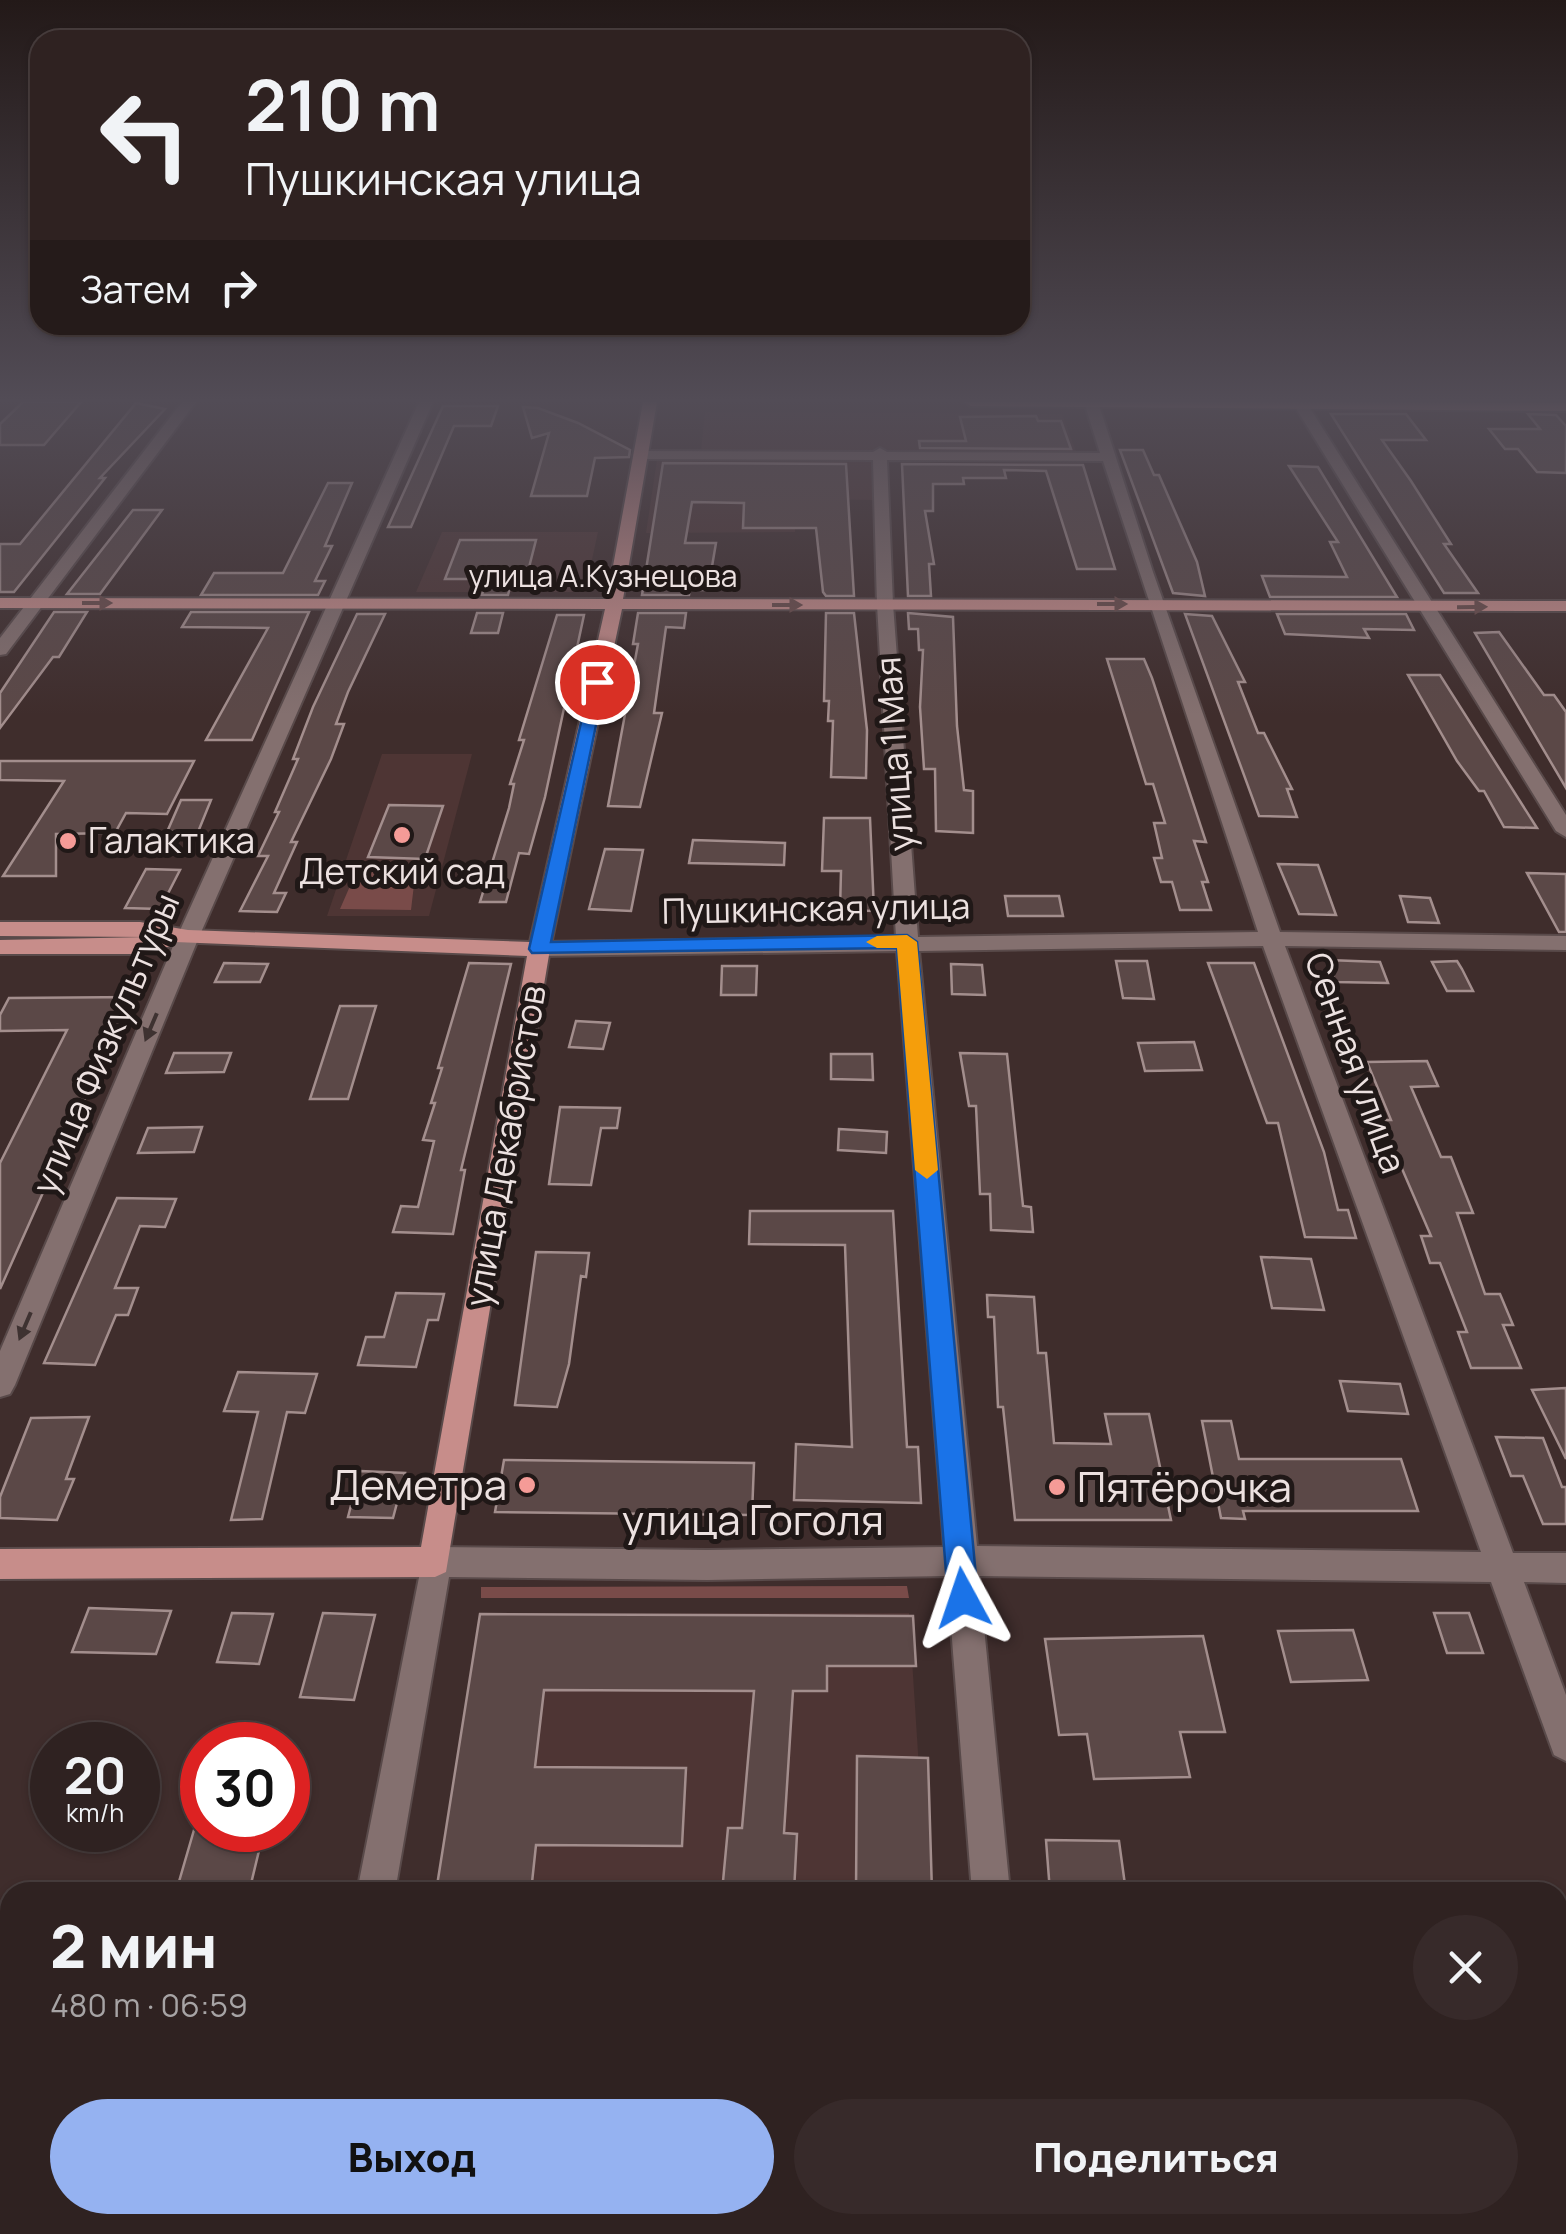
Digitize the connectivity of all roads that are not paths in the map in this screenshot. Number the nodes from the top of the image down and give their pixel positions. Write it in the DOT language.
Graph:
graph roads {
  1 [pos="109,506"];
  2 [pos="382,506"];
  3 [pos="631,506"];
  4 [pos="882,506"];
  5 [pos="1123,506"];
  6 [pos="1366,506"];
  7 [pos="35,602"];
  8 [pos="0,603"];
  9 [pos="340,604"];
  10 [pos="885,604"];
  11 [pos="1155,604"];
  12 [pos="614,606"];
  13 [pos="1566,606"];
  14 [pos="1430,607"];
  15 [pos="0,650"];
  16 [pos="1566,831"];
  17 [pos="0,928"];
  18 [pos="188,937"];
  19 [pos="1272,939"];
  20 [pos="907,942"];
  21 [pos="1566,943"];
  22 [pos="0,947"];
  23 [pos="539,949"];
  24 [pos="0,1385"];
  25 [pos="960,1561"];
  26 [pos="435,1562"];
  27 [pos="0,1564"];
  28 [pos="1504,1568"];
  29 [pos="1566,1568"];
  30 [pos="1566,1744"];
  31 [pos="378,1882"];
  32 [pos="990,1882"];
  1 -- 7 [label="street"];
  2 -- 9 [label="street, улица Физкультуры"];
  3 -- 12 [label="main road, улица Декабристов"];
  4 -- 10 [label="street, улица 1 Мая"];
  5 -- 11 [label="street, Сенная улица"];
  6 -- 14 [label="street"];
  7 -- 8 [label="main road, улица А.Кузнецова"];
  7 -- 9 [label="main road, улица А.Кузнецова, one-way"];
  7 -- 15 [label="street"];
  9 -- 12 [label="main road, улица А.Кузнецова"];
  9 -- 18 [label="street, улица Физкультуры"];
  10 -- 11 [label="main road, улица А.Кузнецова, one-way"];
  12 -- 10 [label="main road, улица А.Кузнецова, one-way"];
  10 -- 20 [label="street, улица 1 Мая"];
  11 -- 14 [label="main road, улица А.Кузнецова"];
  11 -- 19 [label="street, Сенная улица"];
  12 -- 23 [label="main road, улица Декабристов"];
  14 -- 13 [label="main road, улица А.Кузнецова, one-way"];
  14 -- 16 [label="street"];
  17 -- 18 [label="main road, Пушкинская улица"];
  18 -- 22 [label="main road, Пушкинская улица"];
  18 -- 23 [label="main road, Пушкинская улица"];
  18 -- 24 [label="street, улица Физкультуры, one-way"];
  19 -- 20 [label="street, Пушкинская улица"];
  19 -- 21 [label="street, Пушкинская улица"];
  19 -- 28 [label="street, Сенная улица"];
  20 -- 23 [label="street, Пушкинская улица"];
  20 -- 25 [label="street, улица 1 Мая"];
  23 -- 26 [label="main road, улица Декабристов"];
  25 -- 26 [label="street, улица Гоголя"];
  25 -- 28 [label="street, улица Гоголя"];
  25 -- 32 [label="street, улица 1 Мая"];
  26 -- 27 [label="main road, улица Гоголя"];
  26 -- 31 [label="street, улица Декабристов"];
  28 -- 29 [label="street, улица Гоголя"];
  28 -- 30 [label="street, Сенная улица"];
}
